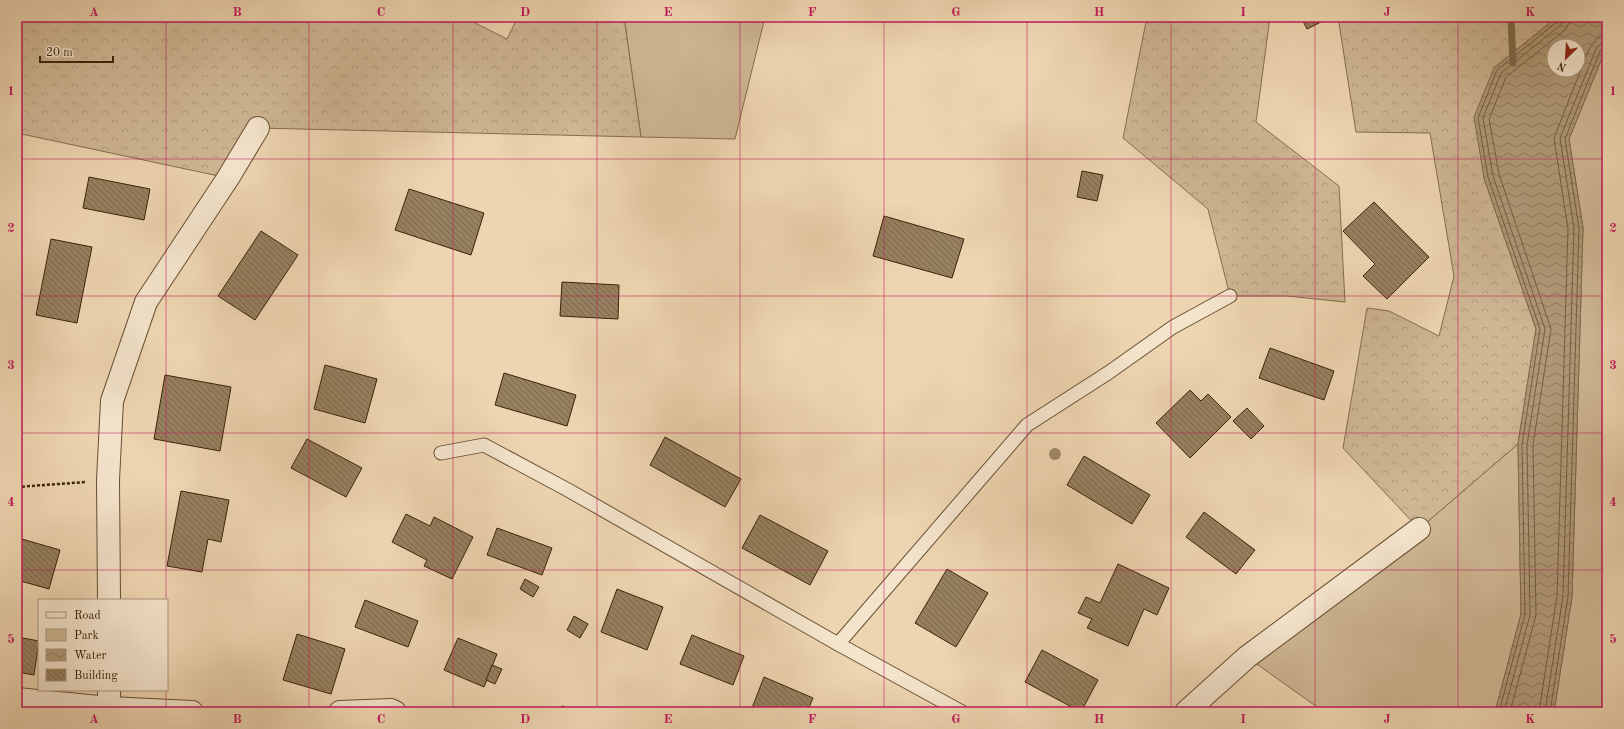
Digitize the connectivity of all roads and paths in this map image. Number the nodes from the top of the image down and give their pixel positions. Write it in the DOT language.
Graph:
graph roads {
  1 [pos="258,128"];
  2 [pos="1230,296"];
  3 [pos="441,454"];
  4 [pos="108,480"];
  5 [pos="17,487"];
  6 [pos="1419,529"];
  7 [pos="109,599"];
  8 [pos="838,644"];
  9 [pos="17,699"];
  10 [pos="109,703"];
  11 [pos="192,712"];
  12 [pos="340,712"];
  13 [pos="395,712"];
  14 [pos="962,712"];
  15 [pos="1186,712"];
  1 -- 4 [label="street"];
  2 -- 8 [label="lane"];
  3 -- 8 [label="lane"];
  4 -- 5 [label="path"];
  4 -- 7 [label="street"];
  6 -- 15 [label="street"];
  8 -- 14 [label="lane"];
  9 -- 10 [label="street"];
  10 -- 11 [label="street"];
  12 -- 13 [label="street"];
}
